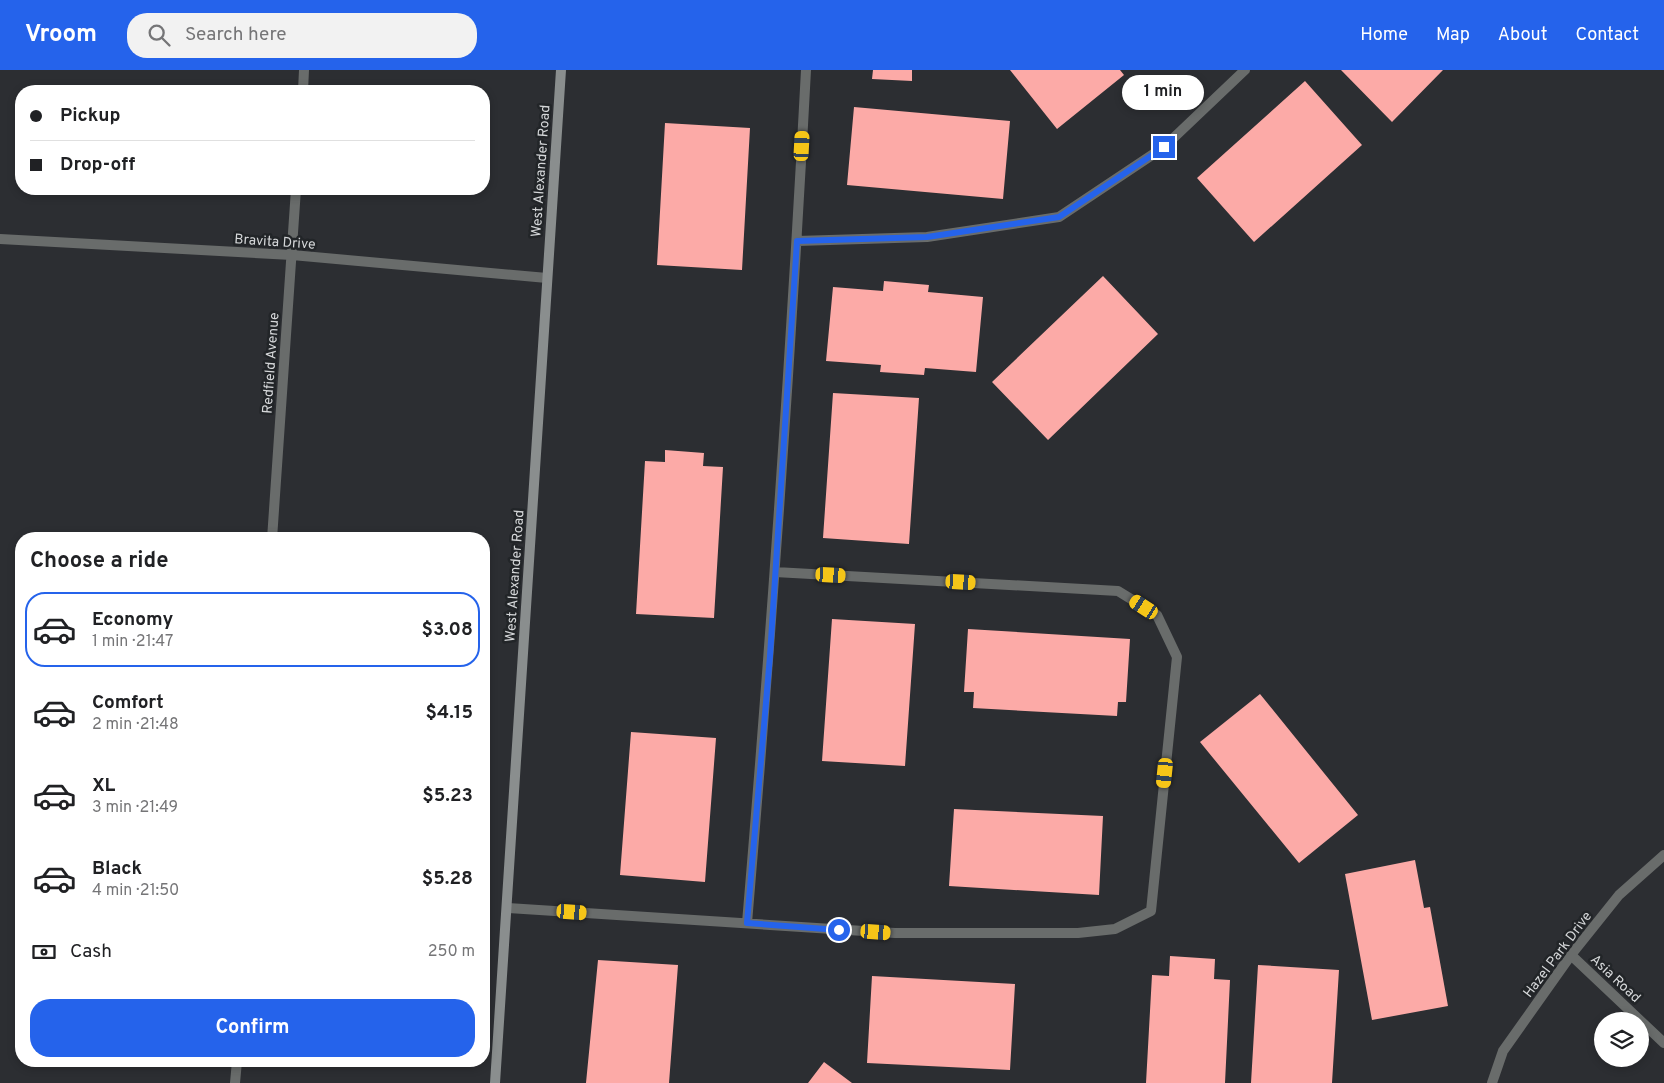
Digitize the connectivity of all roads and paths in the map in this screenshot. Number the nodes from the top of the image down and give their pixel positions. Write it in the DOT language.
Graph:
graph roads {
  1 [pos="304,70"];
  2 [pos="561,70"];
  3 [pos="806,70"];
  4 [pos="1242,71"];
  5 [pos="303,85"];
  6 [pos="296,195"];
  7 [pos="0,238"];
  8 [pos="797,241"];
  9 [pos="292,255"];
  10 [pos="547,278"];
  11 [pos="272,532"];
  12 [pos="775,572"];
  13 [pos="1664,855"];
  14 [pos="507,908"];
  15 [pos="747,923"];
  16 [pos="1571,955"];
  17 [pos="1664,1042"];
  18 [pos="236,1067"];
  19 [pos="235,1083"];
  20 [pos="495,1083"];
  21 [pos="1492,1083"];
  1 -- 5 [label="street"];
  2 -- 10 [label="main road, West Alexander Road"];
  3 -- 8 [label="street"];
  4 -- 8 [label="street"];
  6 -- 9 [label="street, Redfield Avenue"];
  7 -- 9 [label="street, Bravita Drive"];
  8 -- 12 [label="street"];
  9 -- 10 [label="street, Bravita Drive"];
  9 -- 11 [label="street, Redfield Avenue"];
  10 -- 14 [label="main road, West Alexander Road"];
  12 -- 15 [label="street"];
  12 -- 15 [label="street"];
  13 -- 16 [label="street, Hazel Park Drive"];
  14 -- 15 [label="street"];
  14 -- 20 [label="main road, West Alexander Road"];
  16 -- 17 [label="street, Asia Road"];
  16 -- 21 [label="street, Hazel Park Drive"];
  18 -- 19 [label="street"];
}
